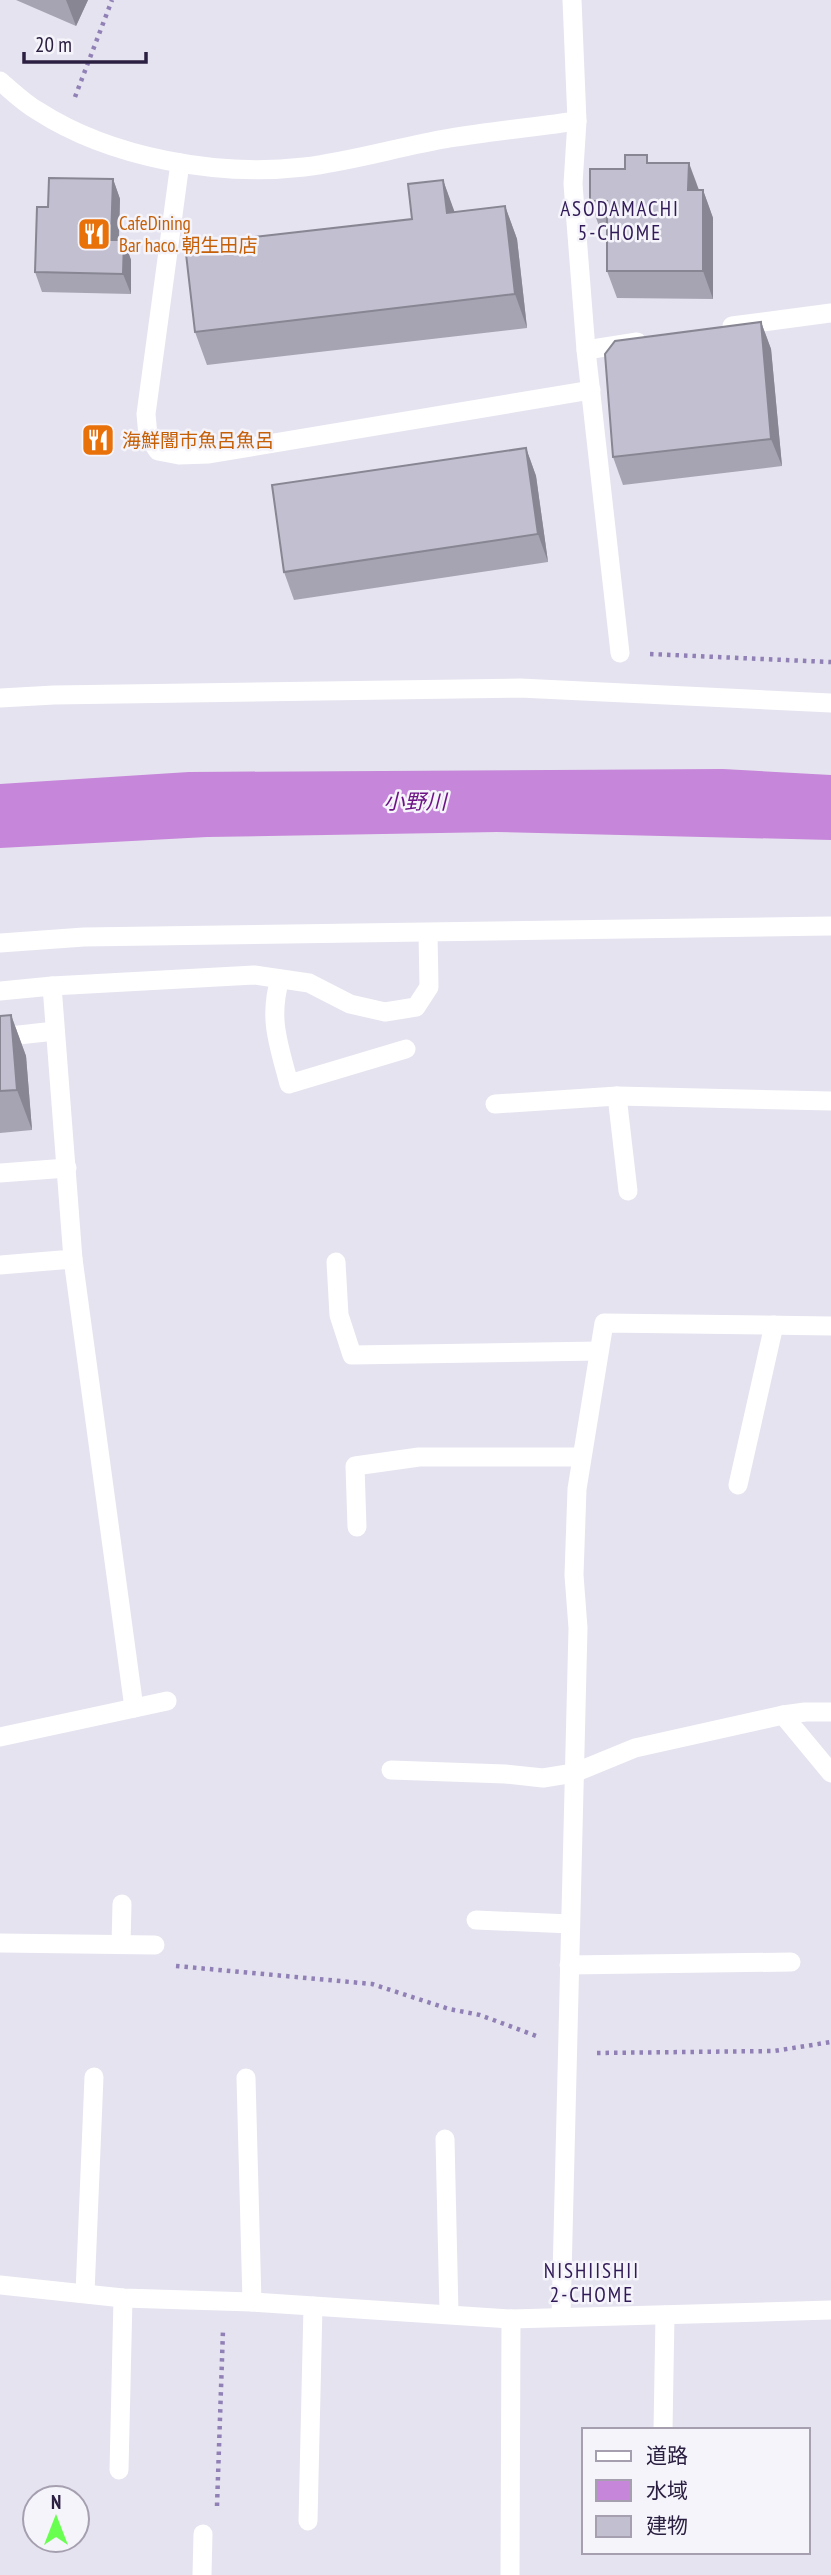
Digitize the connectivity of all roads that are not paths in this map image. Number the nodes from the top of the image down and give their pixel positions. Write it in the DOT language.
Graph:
graph roads {
  1 [pos="572,0"];
  2 [pos="0,81"];
  3 [pos="577,121"];
  4 [pos="180,163"];
  5 [pos="831,313"];
  6 [pos="717,329"];
  7 [pos="652,339"];
  8 [pos="586,350"];
  9 [pos="591,390"];
  10 [pos="620,653"];
  11 [pos="0,698"];
  12 [pos="831,703"];
  13 [pos="831,926"];
  14 [pos="428,933"];
  15 [pos="0,943"];
  16 [pos="280,979"];
  17 [pos="52,986"];
  18 [pos="0,991"];
  19 [pos="55,1031"];
  20 [pos="0,1037"];
  21 [pos="406,1049"];
  22 [pos="617,1096"];
  23 [pos="831,1101"];
  24 [pos="495,1104"];
  25 [pos="67,1168"];
  26 [pos="0,1173"];
  27 [pos="628,1191"];
  28 [pos="74,1259"];
  29 [pos="336,1262"];
  30 [pos="0,1265"];
  31 [pos="774,1325"];
  32 [pos="831,1326"];
  33 [pos="599,1351"];
  34 [pos="581,1457"];
  35 [pos="738,1485"];
  36 [pos="357,1527"];
  37 [pos="167,1701"];
  38 [pos="134,1707"];
  39 [pos="831,1712"];
  40 [pos="783,1715"];
  41 [pos="0,1737"];
  42 [pos="391,1770"];
  43 [pos="575,1773"];
  44 [pos="831,1773"];
  45 [pos="122,1904"];
  46 [pos="476,1920"];
  47 [pos="570,1924"];
  48 [pos="0,1943"];
  49 [pos="121,1944"];
  50 [pos="155,1945"];
  51 [pos="791,1962"];
  52 [pos="569,1965"];
  53 [pos="94,2077"];
  54 [pos="246,2078"];
  55 [pos="444,2139"];
  56 [pos="0,2285"];
  57 [pos="85,2294"];
  58 [pos="123,2298"];
  59 [pos="252,2302"];
  60 [pos="313,2306"];
  61 [pos="831,2310"];
  62 [pos="449,2313"];
  63 [pos="665,2315"];
  64 [pos="561,2317"];
  65 [pos="512,2319"];
  66 [pos="663,2428"];
  67 [pos="119,2470"];
  68 [pos="308,2521"];
  69 [pos="203,2534"];
  70 [pos="202,2575"];
  71 [pos="510,2575"];
  1 -- 3 [label="street"];
  2 -- 4 [label="street"];
  3 -- 4 [label="street"];
  3 -- 8 [label="street"];
  4 -- 9 [label="street"];
  5 -- 6 [label="street"];
  7 -- 8 [label="street"];
  8 -- 9 [label="street"];
  9 -- 10 [label="street"];
  11 -- 12 [label="street"];
  13 -- 14 [label="street"];
  14 -- 15 [label="street"];
  14 -- 16 [label="street"];
  16 -- 17 [label="street"];
  16 -- 21 [label="street"];
  17 -- 18 [label="street"];
  17 -- 19 [label="street"];
  19 -- 20 [label="street"];
  19 -- 25 [label="street"];
  22 -- 23 [label="street"];
  22 -- 24 [label="street"];
  22 -- 27 [label="street"];
  25 -- 26 [label="street"];
  25 -- 28 [label="street"];
  28 -- 30 [label="street"];
  28 -- 38 [label="street"];
  29 -- 33 [label="street"];
  31 -- 32 [label="street"];
  31 -- 33 [label="street"];
  31 -- 35 [label="street"];
  33 -- 34 [label="street"];
  34 -- 36 [label="street"];
  34 -- 43 [label="street"];
  37 -- 38 [label="street"];
  38 -- 41 [label="street"];
  39 -- 40 [label="street"];
  40 -- 43 [label="street"];
  40 -- 44 [label="street"];
  42 -- 43 [label="street"];
  43 -- 47 [label="street"];
  45 -- 49 [label="street"];
  46 -- 47 [label="street"];
  47 -- 52 [label="street"];
  48 -- 49 [label="street"];
  49 -- 50 [label="street"];
  51 -- 52 [label="street"];
  52 -- 64 [label="street"];
  53 -- 57 [label="street"];
  54 -- 59 [label="street"];
  55 -- 62 [label="street"];
  56 -- 57 [label="street"];
  57 -- 58 [label="street"];
  58 -- 59 [label="street"];
  58 -- 67 [label="street"];
  59 -- 60 [label="street"];
  60 -- 62 [label="street"];
  60 -- 68 [label="street"];
  61 -- 63 [label="street"];
  62 -- 65 [label="street"];
  63 -- 64 [label="street"];
  63 -- 66 [label="street"];
  64 -- 65 [label="street"];
  65 -- 71 [label="street"];
  69 -- 70 [label="street"];
}
